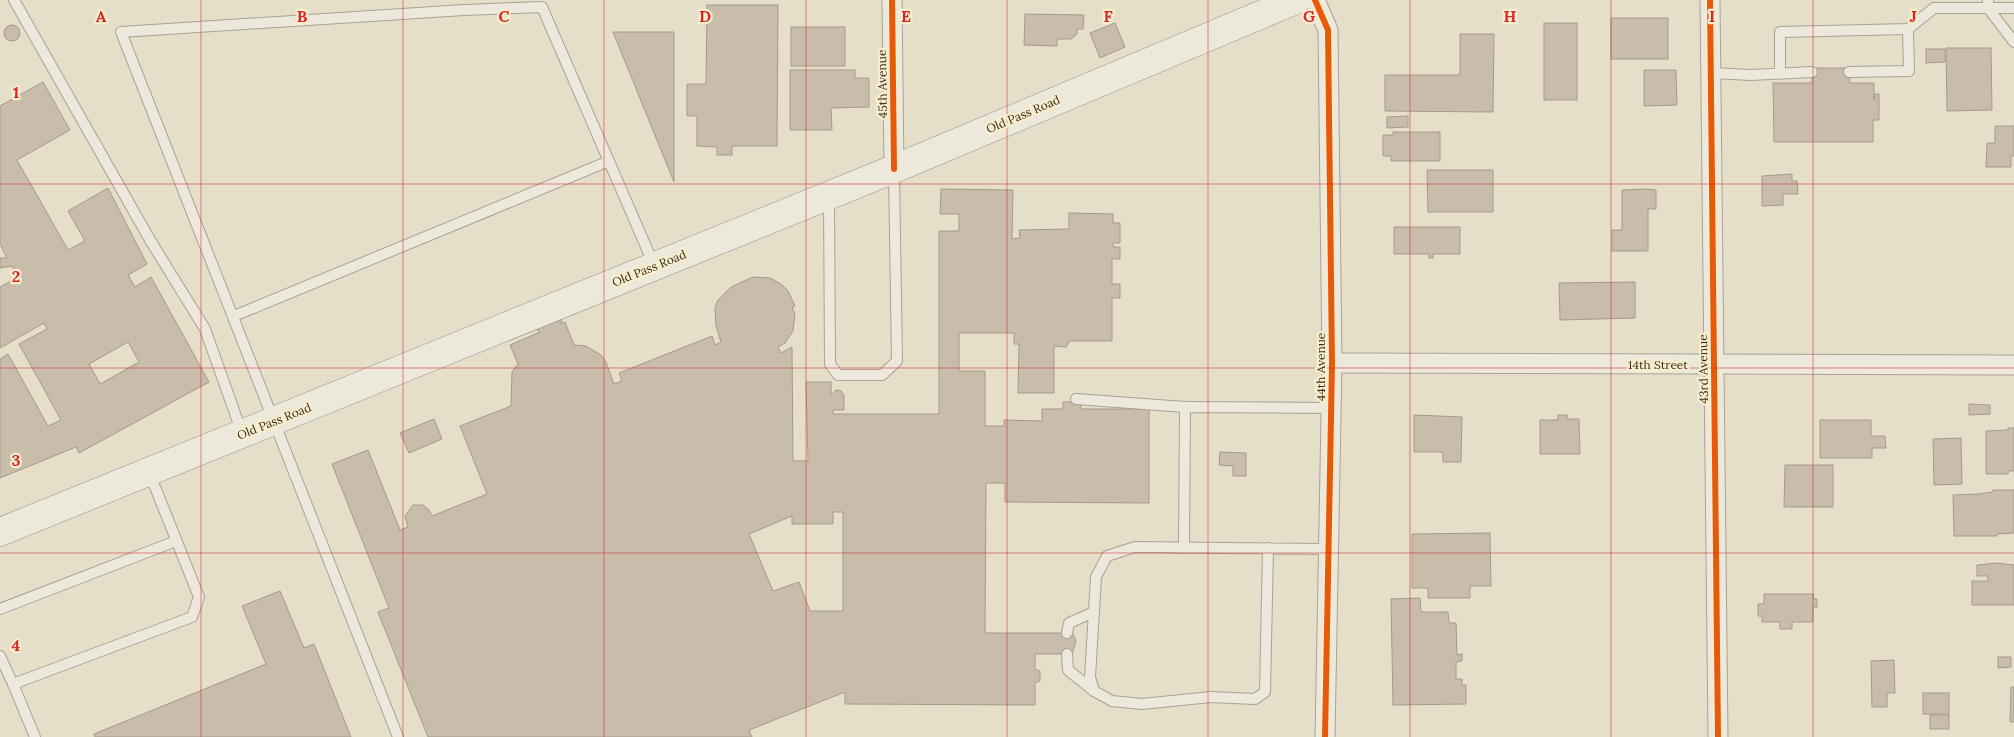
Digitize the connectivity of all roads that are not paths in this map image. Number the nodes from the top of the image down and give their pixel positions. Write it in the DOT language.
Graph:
graph roads {
  1 [pos="14,0"];
  2 [pos="892,0"];
  3 [pos="1296,0"];
  4 [pos="1315,0"];
  5 [pos="1710,0"];
  6 [pos="1988,4"];
  7 [pos="2014,8"];
  8 [pos="1908,29"];
  9 [pos="2014,42"];
  10 [pos="1780,72"];
  11 [pos="1812,72"];
  12 [pos="1849,72"];
  13 [pos="1711,73"];
  14 [pos="609,161"];
  15 [pos="894,169"];
  16 [pos="829,195"];
  17 [pos="654,266"];
  18 [pos="234,316"];
  19 [pos="1332,363"];
  20 [pos="1715,364"];
  21 [pos="2014,365"];
  22 [pos="1076,399"];
  23 [pos="1184,407"];
  24 [pos="1332,408"];
  25 [pos="275,420"];
  26 [pos="242,433"];
  27 [pos="149,471"];
  28 [pos="0,532"];
  29 [pos="176,541"];
  30 [pos="1184,548"];
  31 [pos="1268,548"];
  32 [pos="1329,549"];
  33 [pos="0,609"];
  34 [pos="1094,612"];
  35 [pos="1067,633"];
  36 [pos="1067,654"];
  37 [pos="0,656"];
  38 [pos="13,684"];
  39 [pos="1094,691"];
  40 [pos="35,737"];
  41 [pos="398,737"];
  42 [pos="1326,737"];
  43 [pos="1718,737"];
  1 -- 26 [label="lane"];
  2 -- 15 [label="street, 45th Avenue"];
  3 -- 15 [label="main road, Old Pass Road"];
  4 -- 19 [label="street, 44th Avenue"];
  5 -- 13 [label="street, 43rd Avenue"];
  6 -- 7 [label="lane"];
  6 -- 8 [label="lane"];
  6 -- 9 [label="lane"];
  8 -- 10 [label="lane"];
  8 -- 12 [label="lane"];
  10 -- 11 [label="lane"];
  10 -- 13 [label="lane"];
  13 -- 20 [label="street, 43rd Avenue"];
  14 -- 17 [label="lane"];
  14 -- 18 [label="lane"];
  14 -- 18 [label="lane"];
  15 -- 16 [label="main road, Old Pass Road"];
  15 -- 16 [label="lane"];
  16 -- 17 [label="main road, Old Pass Road"];
  17 -- 25 [label="main road, Old Pass Road"];
  18 -- 25 [label="lane"];
  19 -- 20 [label="street, 14th Street"];
  19 -- 24 [label="street, 44th Avenue"];
  20 -- 21 [label="street, 14th Street"];
  20 -- 43 [label="street, 43rd Avenue"];
  22 -- 23 [label="lane"];
  23 -- 24 [label="lane"];
  23 -- 30 [label="lane"];
  24 -- 32 [label="street, 44th Avenue"];
  25 -- 26 [label="main road, Old Pass Road"];
  25 -- 41 [label="lane"];
  26 -- 27 [label="main road, Old Pass Road"];
  27 -- 28 [label="main road, Old Pass Road"];
  27 -- 29 [label="lane"];
  29 -- 33 [label="lane"];
  29 -- 38 [label="lane"];
  30 -- 31 [label="lane"];
  30 -- 34 [label="lane"];
  31 -- 32 [label="lane"];
  31 -- 39 [label="lane"];
  32 -- 42 [label="street, 44th Avenue"];
  34 -- 35 [label="lane"];
  34 -- 39 [label="lane"];
  36 -- 39 [label="lane"];
  37 -- 38 [label="lane"];
  38 -- 40 [label="lane"];
}
